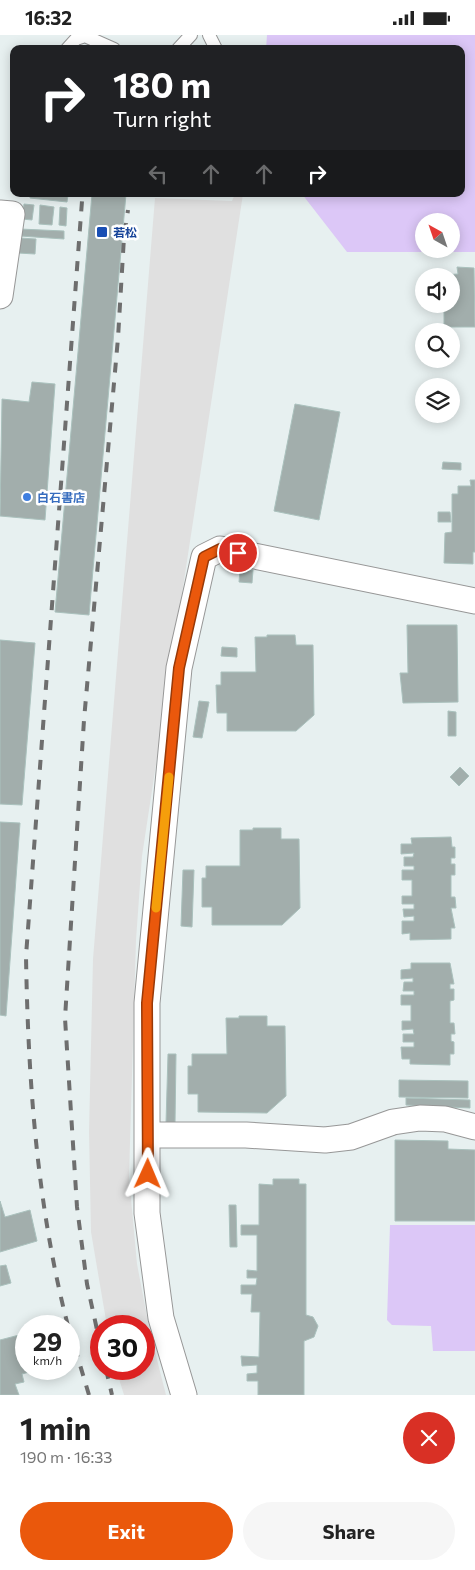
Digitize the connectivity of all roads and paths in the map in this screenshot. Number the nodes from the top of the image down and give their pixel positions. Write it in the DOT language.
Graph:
graph roads {
  1 [pos="191,35"];
  2 [pos="71,45"];
  3 [pos="107,45"];
  4 [pos="182,45"];
  5 [pos="0,213"];
  6 [pos="0,296"];
  7 [pos="475,601"];
  8 [pos="475,1127"];
  9 [pos="148,1135"];
  10 [pos="184,1395"];
  1 -- 4 [label="lane"];
  2 -- 3 [label="lane"];
  5 -- 6 [label="street"];
  7 -- 9 [label="street"];
  8 -- 9 [label="street"];
  9 -- 10 [label="street"];
}
